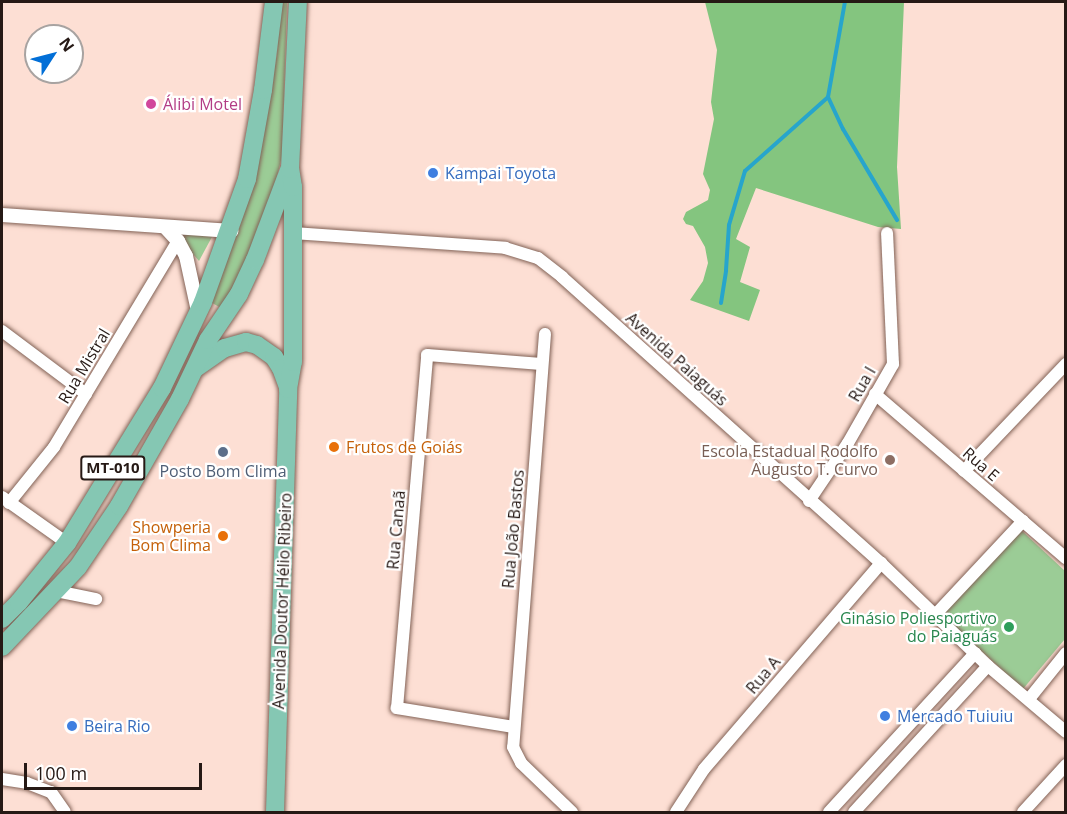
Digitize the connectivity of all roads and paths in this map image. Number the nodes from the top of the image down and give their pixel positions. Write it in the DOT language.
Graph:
graph roads {
  1 [pos="298,2"];
  2 [pos="273,5"];
  3 [pos="290,169"];
  4 [pos="2,215"];
  5 [pos="166,228"];
  6 [pos="231,231"];
  7 [pos="887,233"];
  8 [pos="178,241"];
  9 [pos="293,241"];
  10 [pos="198,313"];
  11 [pos="2,331"];
  12 [pos="545,334"];
  13 [pos="542,364"];
  14 [pos="1065,364"];
  15 [pos="195,369"];
  16 [pos="288,389"];
  17 [pos="86,394"];
  18 [pos="875,394"];
  19 [pos="964,471"];
  20 [pos="5,500"];
  21 [pos="809,501"];
  22 [pos="1023,521"];
  23 [pos="67,543"];
  24 [pos="1065,555"];
  25 [pos="880,563"];
  26 [pos="56,591"];
  27 [pos="96,599"];
  28 [pos="935,615"];
  29 [pos="2,619"];
  30 [pos="2,647"];
  31 [pos="1065,652"];
  32 [pos="975,653"];
  33 [pos="988,666"];
  34 [pos="1029,699"];
  35 [pos="514,727"];
  36 [pos="1065,732"];
  37 [pos="1065,765"];
  38 [pos="2,779"];
  39 [pos="65,813"];
  40 [pos="275,813"];
  41 [pos="572,813"];
  42 [pos="676,813"];
  43 [pos="830,813"];
  44 [pos="855,813"];
  45 [pos="1023,813"];
  1 -- 3 [label="main road"];
  2 -- 6 [label="main road, MT-010"];
  3 -- 9 [label="main road, Avenida Doutor Hélio Ribeiro"];
  3 -- 15 [label="main road"];
  4 -- 5 [label="street"];
  5 -- 6 [label="street"];
  5 -- 8 [label="street"];
  6 -- 10 [label="main road, MT-010"];
  7 -- 18 [label="street, Rua I"];
  8 -- 10 [label="street"];
  8 -- 17 [label="street, Rua Mistral"];
  9 -- 16 [label="main road, Avenida Doutor Hélio Ribeiro"];
  9 -- 21 [label="street, Avenida Paiaguás"];
  10 -- 23 [label="main road, MT-010"];
  11 -- 17 [label="street"];
  12 -- 13 [label="street, Rua João Bastos"];
  13 -- 35 [label="street, Rua João Bastos"];
  13 -- 35 [label="street, Rua Canaã"];
  14 -- 19 [label="street"];
  15 -- 16 [label="main road"];
  15 -- 26 [label="main road, MT-010"];
  16 -- 40 [label="main road, Avenida Doutor Hélio Ribeiro"];
  17 -- 20 [label="street, Rua Mistral"];
  18 -- 19 [label="street, Rua E"];
  18 -- 21 [label="street, Rua I"];
  19 -- 22 [label="street, Rua E"];
  20 -- 23 [label="street"];
  21 -- 25 [label="street, Avenida Paiaguás"];
  22 -- 24 [label="street, Rua E"];
  22 -- 28 [label="street"];
  23 -- 29 [label="main road, MT-010"];
  25 -- 28 [label="street, Avenida Paiaguás"];
  25 -- 42 [label="street, Rua A"];
  26 -- 27 [label="street"];
  26 -- 30 [label="main road, MT-010"];
  28 -- 32 [label="street, Avenida Paiaguás"];
  31 -- 34 [label="street"];
  32 -- 33 [label="street, Avenida Paiaguás"];
  32 -- 43 [label="street"];
  33 -- 34 [label="street, Avenida Paiaguás"];
  33 -- 44 [label="street"];
  34 -- 36 [label="street, Avenida Paiaguás"];
  35 -- 41 [label="street, Rua João Bastos"];
  37 -- 45 [label="street"];
  38 -- 39 [label="street"];
}
